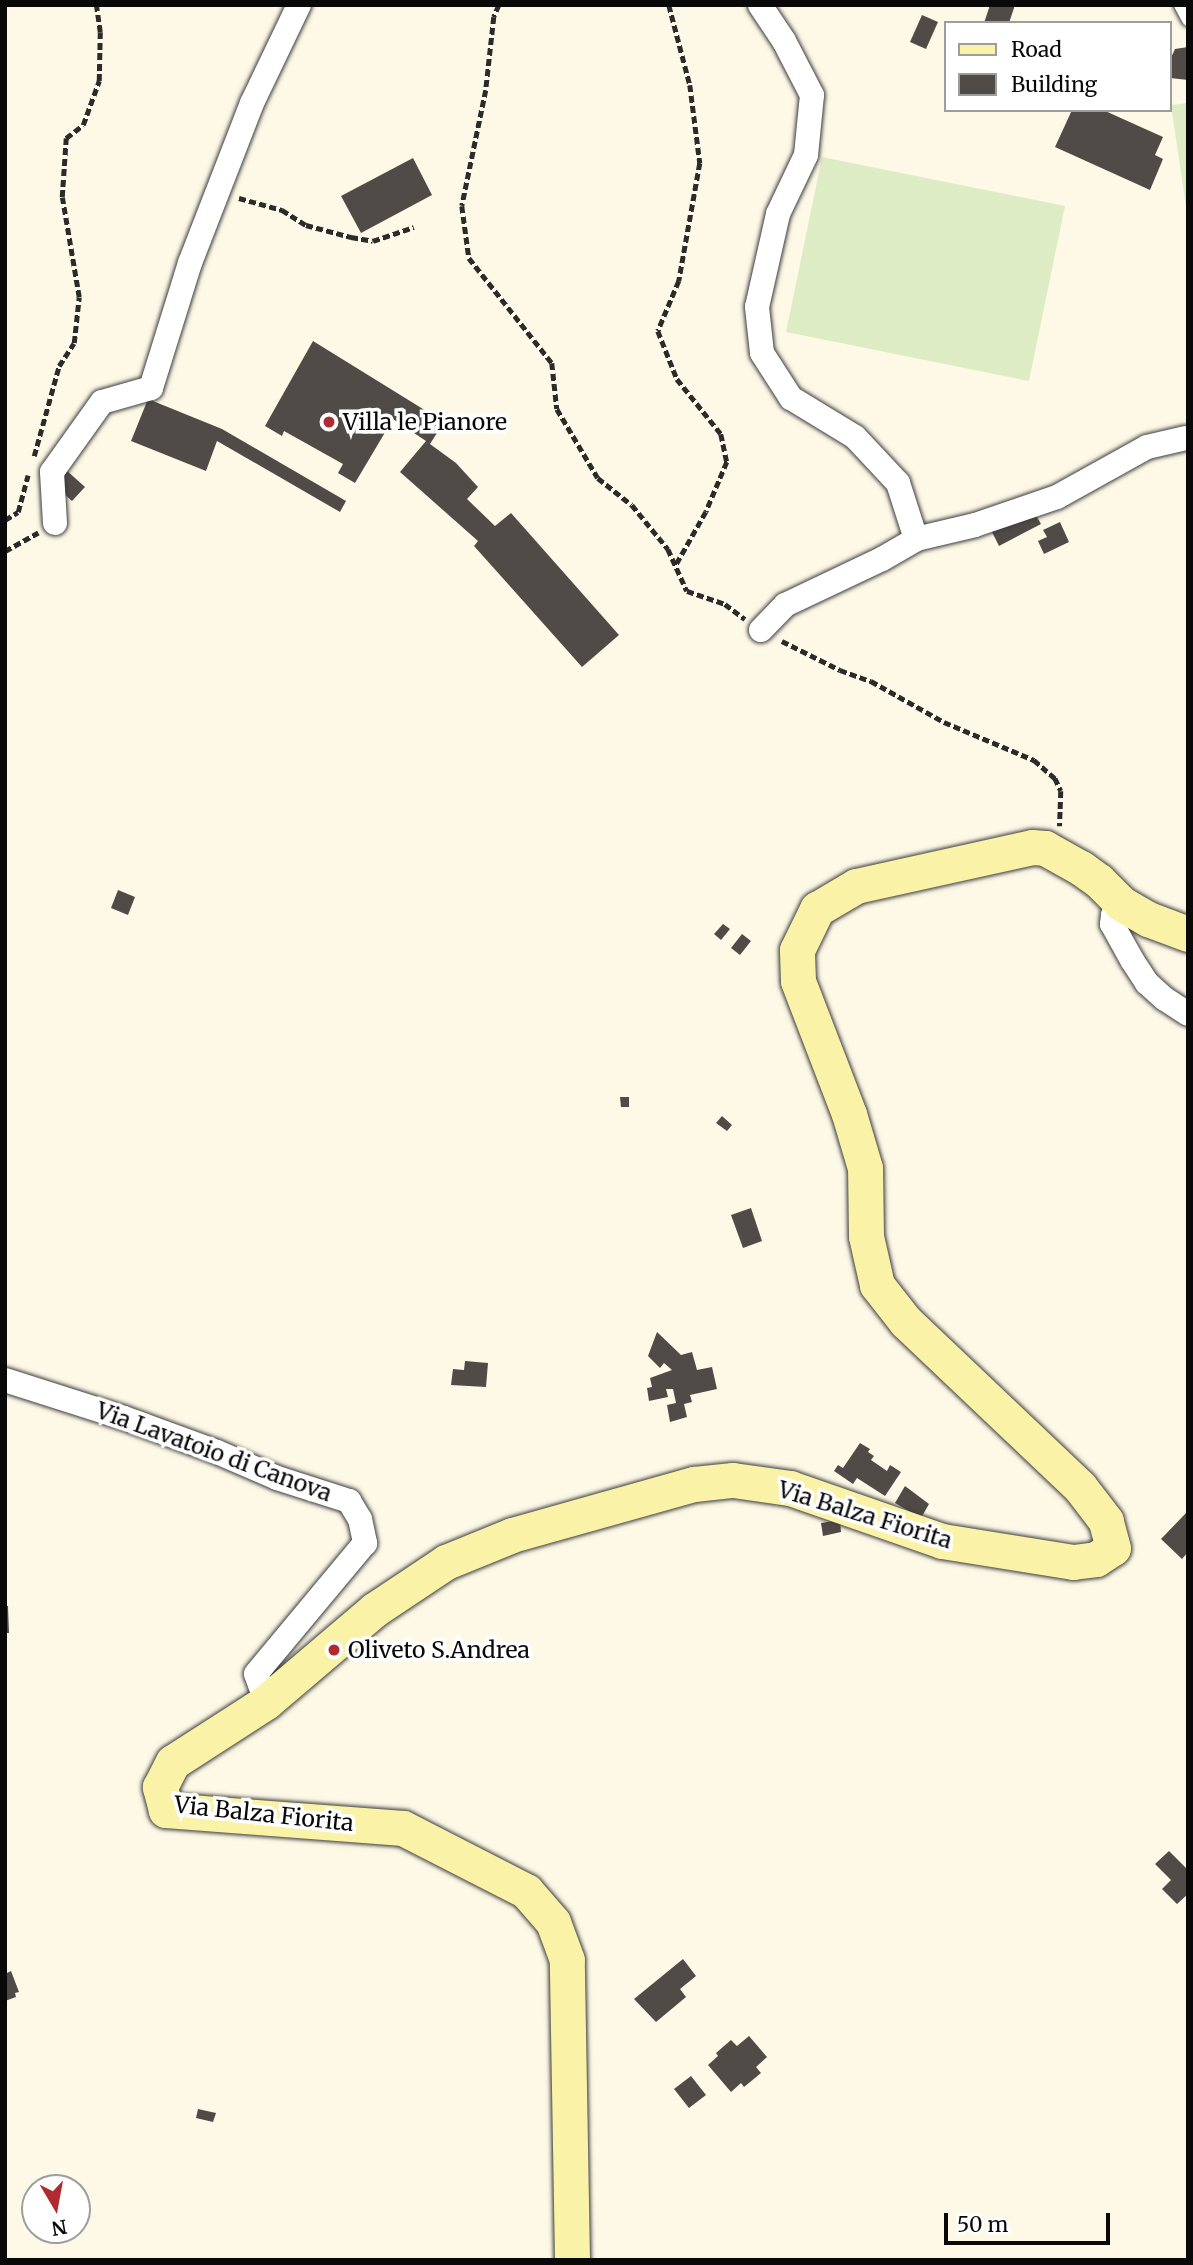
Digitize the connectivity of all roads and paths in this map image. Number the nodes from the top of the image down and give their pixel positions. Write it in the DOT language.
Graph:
graph roads {
  1 [pos="96,5"];
  2 [pos="299,5"];
  3 [pos="499,5"];
  4 [pos="669,5"];
  5 [pos="760,5"];
  6 [pos="1180,5"];
  7 [pos="1188,20"];
  8 [pos="218,192"];
  9 [pos="414,227"];
  10 [pos="1186,438"];
  11 [pos="33,459"];
  12 [pos="29,472"];
  13 [pos="5,520"];
  14 [pos="55,523"];
  15 [pos="916,540"];
  16 [pos="5,551"];
  17 [pos="676,566"];
  18 [pos="761,631"];
  19 [pos="1057,854"];
  20 [pos="1122,904"];
  21 [pos="1188,934"];
  22 [pos="1188,1014"];
  23 [pos="5,1380"];
  24 [pos="266,1702"];
  25 [pos="572,2260"];
  1 -- 11 [label="path"];
  2 -- 8 [label="street"];
  3 -- 17 [label="path"];
  4 -- 17 [label="path"];
  5 -- 15 [label="street"];
  6 -- 7 [label="lane"];
  8 -- 9 [label="path"];
  8 -- 14 [label="street"];
  10 -- 15 [label="street"];
  12 -- 13 [label="path"];
  14 -- 16 [label="path"];
  15 -- 18 [label="street"];
  17 -- 18 [label="path"];
  18 -- 19 [label="path"];
  19 -- 20 [label="street, Via Balza Fiorita"];
  19 -- 24 [label="street, Via Balza Fiorita"];
  20 -- 21 [label="street, Via Balza Fiorita"];
  20 -- 22 [label="street"];
  23 -- 24 [label="street, Via Lavatoio di Canova"];
  24 -- 25 [label="street, Via Balza Fiorita"];
}
